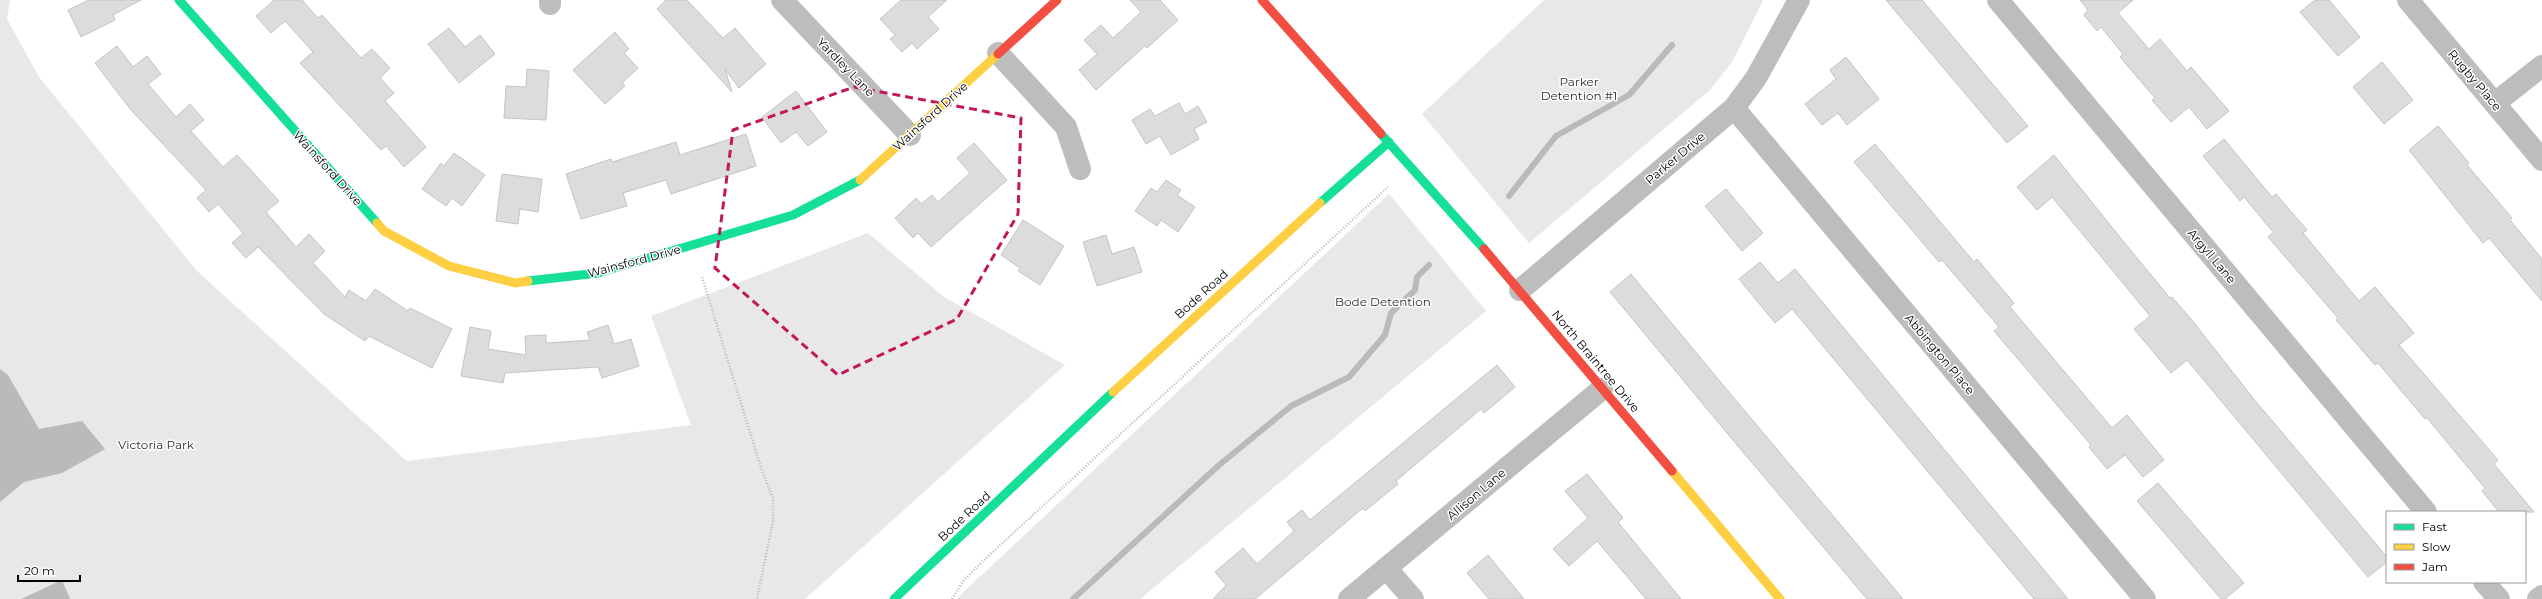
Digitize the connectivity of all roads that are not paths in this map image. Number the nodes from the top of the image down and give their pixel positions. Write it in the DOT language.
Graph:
graph roads {
  1 [pos="179,0"];
  2 [pos="782,0"];
  3 [pos="1057,0"];
  4 [pos="1262,0"];
  5 [pos="1799,0"];
  6 [pos="1998,0"];
  7 [pos="2408,0"];
  8 [pos="998,53"];
  9 [pos="2542,66"];
  10 [pos="2495,103"];
  11 [pos="1734,108"];
  12 [pos="910,135"];
  13 [pos="1389,142"];
  14 [pos="2542,160"];
  15 [pos="1080,169"];
  16 [pos="1520,290"];
  17 [pos="1602,389"];
  18 [pos="2425,511"];
  19 [pos="1386,568"];
  20 [pos="2485,583"];
  21 [pos="2542,596"];
  22 [pos="894,599"];
  23 [pos="1349,599"];
  24 [pos="1413,599"];
  25 [pos="1780,599"];
  26 [pos="2145,599"];
  27 [pos="2499,599"];
  28 [pos="2538,599"];
  1 -- 12 [label="street, Wainsford Drive"];
  2 -- 12 [label="street, Yardley Lane"];
  3 -- 8 [label="street, Wainsford Drive"];
  4 -- 13 [label="street"];
  5 -- 11 [label="street, Parker Drive"];
  6 -- 18 [label="street, Argyll Lane"];
  7 -- 10 [label="street, Rugby Place"];
  8 -- 12 [label="street, Wainsford Drive"];
  8 -- 15 [label="street"];
  9 -- 10 [label="street"];
  10 -- 14 [label="street, Rugby Place"];
  11 -- 16 [label="street, Parker Drive"];
  11 -- 26 [label="street, Abbington Place"];
  13 -- 16 [label="street, North Braintree Drive"];
  13 -- 22 [label="street, Bode Road"];
  16 -- 17 [label="street, North Braintree Drive"];
  17 -- 19 [label="street, Allison Lane"];
  17 -- 25 [label="street, North Braintree Drive"];
  19 -- 23 [label="street, Allison Lane"];
  19 -- 24 [label="street"];
  20 -- 27 [label="street"];
  21 -- 28 [label="street"];
}
